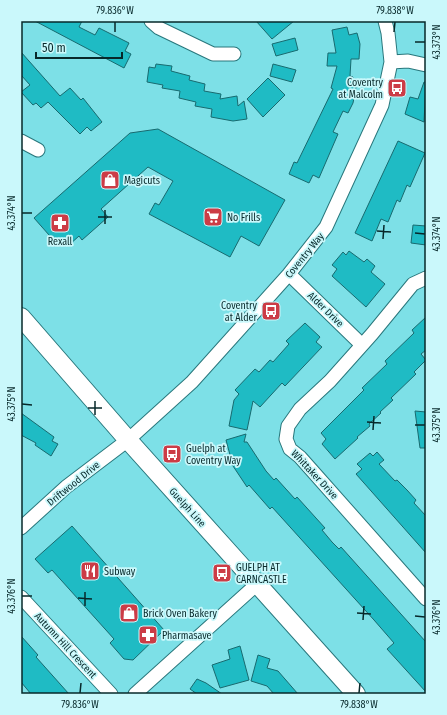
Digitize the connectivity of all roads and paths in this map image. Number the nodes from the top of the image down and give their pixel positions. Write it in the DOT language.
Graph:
graph roads {
  1 [pos="151,21"];
  2 [pos="385,21"];
  3 [pos="234,54"];
  4 [pos="391,62"];
  5 [pos="426,64"];
  6 [pos="21,141"];
  7 [pos="38,150"];
  8 [pos="289,274"];
  9 [pos="426,278"];
  10 [pos="21,317"];
  11 [pos="362,345"];
  12 [pos="128,440"];
  13 [pos="21,528"];
  14 [pos="257,584"];
  15 [pos="21,597"];
  16 [pos="426,599"];
  17 [pos="111,694"];
  18 [pos="135,694"];
  19 [pos="356,694"];
  1 -- 3 [label="street"];
  2 -- 4 [label="street, Coventry Way"];
  4 -- 5 [label="street"];
  4 -- 8 [label="street, Coventry Way"];
  6 -- 7 [label="street"];
  8 -- 11 [label="street, Alder Drive"];
  8 -- 12 [label="street, Coventry Way"];
  9 -- 11 [label="street, Whittaker Drive"];
  10 -- 12 [label="main road, Guelph Line"];
  11 -- 16 [label="street, Whittaker Drive"];
  12 -- 13 [label="street, Driftwood Drive"];
  12 -- 14 [label="main road, Guelph Line"];
  14 -- 18 [label="street"];
  14 -- 19 [label="main road, Guelph Line"];
  15 -- 17 [label="street, Autumn Hill Crescent"];
}
